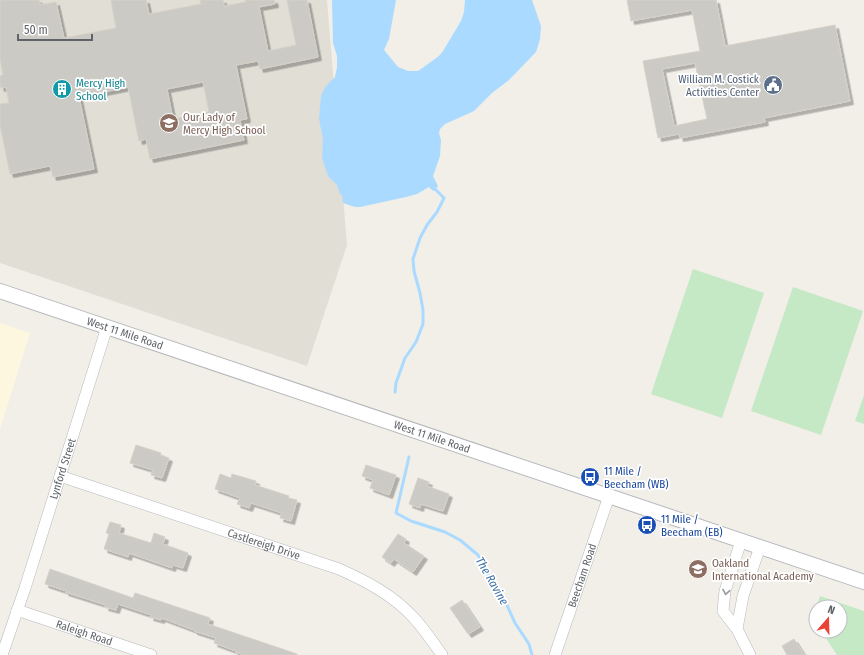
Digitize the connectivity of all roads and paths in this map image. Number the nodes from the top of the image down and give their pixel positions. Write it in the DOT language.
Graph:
graph roads {
  1 [pos="0,290"];
  2 [pos="107,327"];
  3 [pos="60,476"];
  4 [pos="609,496"];
  5 [pos="742,541"];
  6 [pos="760,547"];
  7 [pos="864,582"];
  8 [pos="17,610"];
  9 [pos="737,629"];
  10 [pos="2,655"];
  11 [pos="151,655"];
  12 [pos="442,655"];
  13 [pos="556,655"];
  14 [pos="750,655"];
  1 -- 2 [label="street, West 11 Mile Road"];
  2 -- 3 [label="street, Lynford Street"];
  2 -- 4 [label="street, West 11 Mile Road"];
  3 -- 8 [label="street, Lynford Street"];
  3 -- 12 [label="street, Castlereigh Drive"];
  4 -- 5 [label="street, West 11 Mile Road"];
  4 -- 13 [label="street, Beecham Road"];
  5 -- 6 [label="street, West 11 Mile Road"];
  5 -- 9 [label="street, one-way"];
  6 -- 7 [label="street, West 11 Mile Road"];
  6 -- 9 [label="street"];
  8 -- 10 [label="street, Lynford Street"];
  8 -- 11 [label="street, Raleigh Road"];
  9 -- 14 [label="street"];
}
